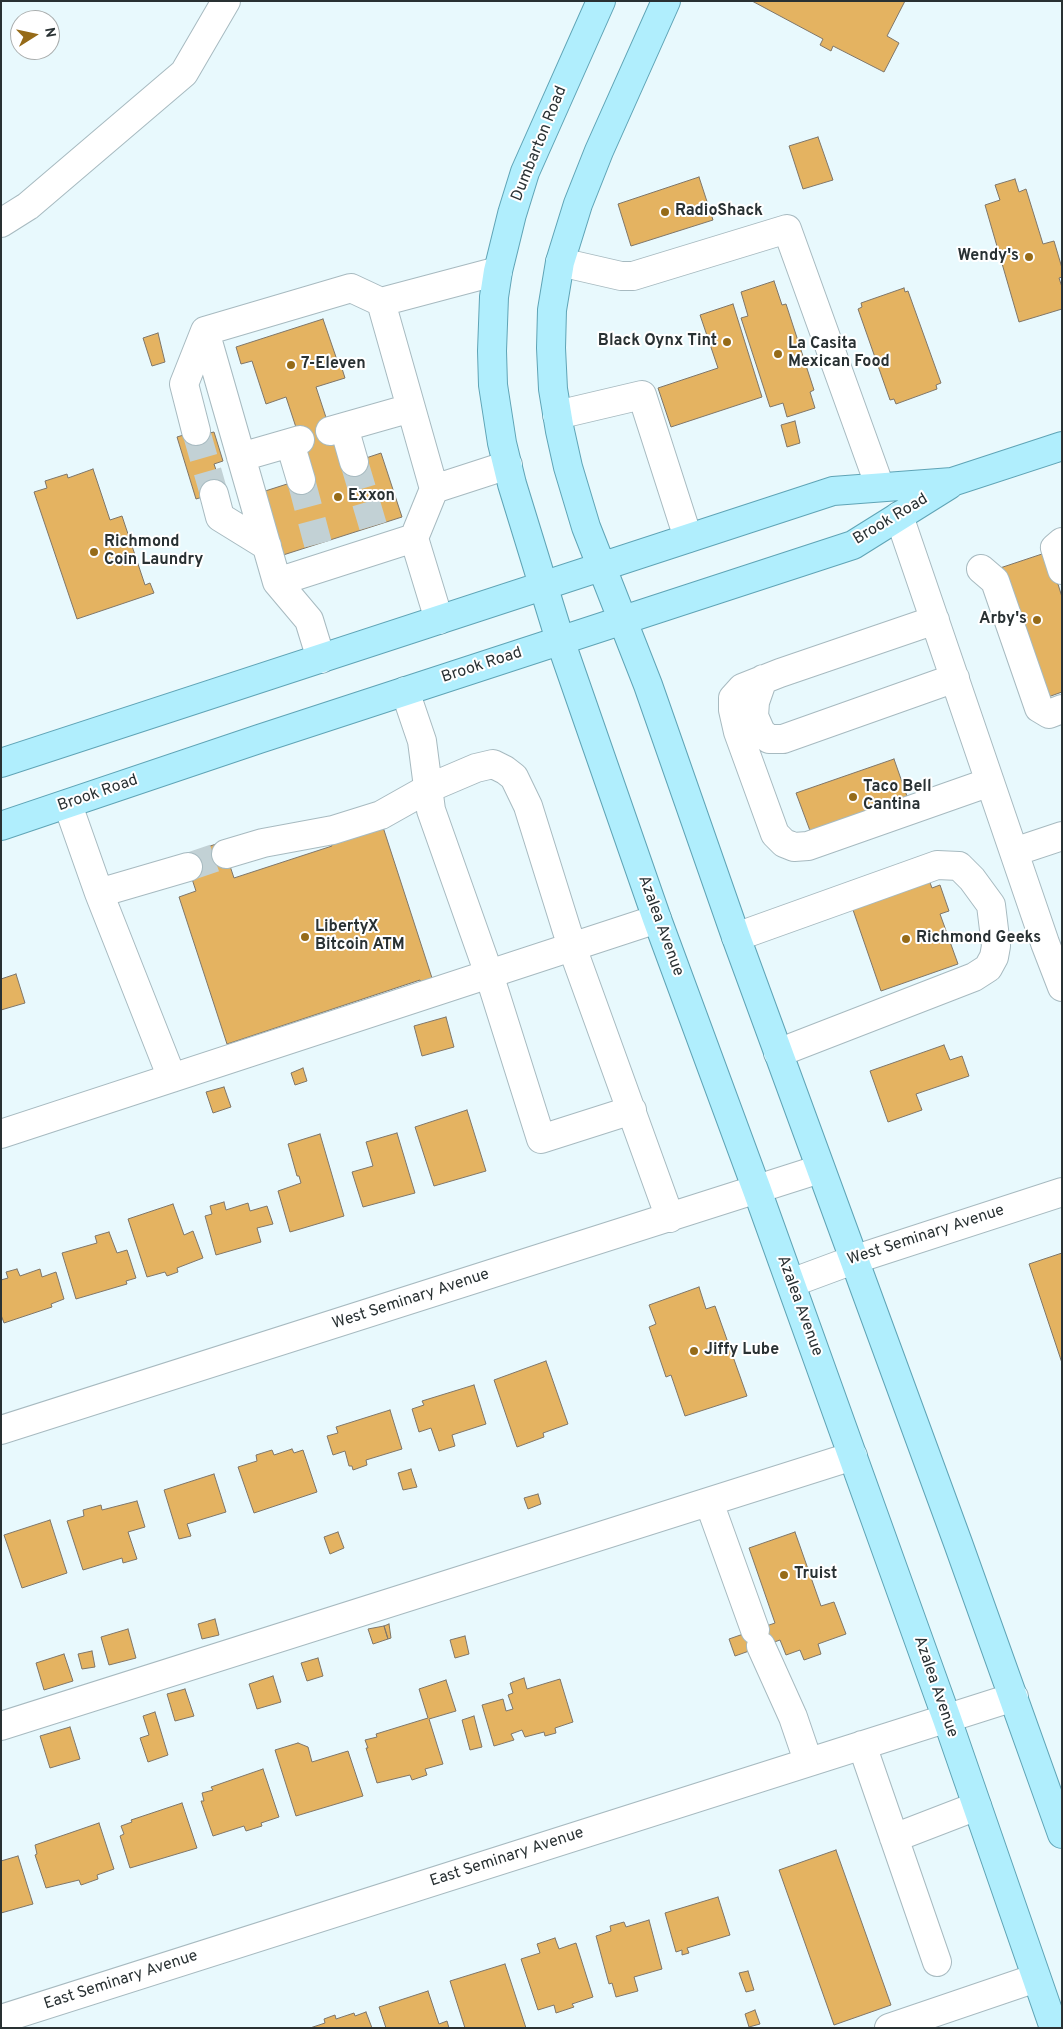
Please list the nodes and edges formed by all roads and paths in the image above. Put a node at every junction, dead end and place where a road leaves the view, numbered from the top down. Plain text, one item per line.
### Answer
1 (226, 1) edge
2 (601, 1) edge
3 (666, 1) edge
4 (1, 224) edge
5 (560, 262) junction
6 (498, 271) junction
7 (381, 302) junction
8 (205, 331) junction
9 (411, 408) junction
10 (557, 415) junction
11 (196, 431) tunnel mouth
12 (1062, 446) edge
13 (241, 457) junction
14 (354, 462) tunnel mouth
15 (508, 464) junction
16 (301, 480) tunnel mouth
17 (952, 482) junction
18 (880, 487) junction
19 (434, 489) junction
20 (214, 494) tunnel mouth
21 (899, 516) junction
22 (414, 538) junction
23 (688, 538) junction
24 (1062, 542) edge
25 (267, 546) junction
26 (602, 566) junction
27 (981, 569) dead end
28 (1062, 570) edge
29 (277, 582) junction
30 (542, 585) junction
31 (439, 620) junction
32 (622, 620) junction
33 (935, 620) junction
34 (560, 640) junction
35 (321, 659) junction
36 (955, 678) junction
37 (763, 679) junction
38 (406, 691) junction
39 (1062, 709) edge
40 (1, 763) edge
41 (990, 782) junction
42 (428, 788) junction
43 (68, 805) junction
44 (1, 826) edge
45 (1062, 836) edge
46 (1014, 852) junction
47 (226, 854) tunnel mouth
48 (188, 867) tunnel mouth
49 (1027, 889) junction
50 (99, 894) junction
51 (991, 905) junction
52 (657, 919) junction
53 (736, 937) junction
54 (1053, 940) edge
55 (572, 947) junction
56 (490, 974) junction
57 (1062, 987) edge
58 (778, 1053) junction
59 (172, 1078) junction
60 (632, 1110) junction
61 (1, 1134) edge
62 (820, 1169) junction
63 (757, 1190) junction
64 (1062, 1192) edge
65 (670, 1218) junction
66 (853, 1260) junction
67 (790, 1283) junction
68 (1, 1430) edge
69 (853, 1456) junction
70 (709, 1502) junction
71 (1014, 1697) junction
72 (947, 1719) junction
73 (1, 1726) edge
74 (862, 1745) junction
75 (808, 1761) junction
76 (976, 1806) junction
77 (1062, 1834) edge
78 (894, 1838) junction
79 (937, 1962) dead end
80 (1036, 1978) junction
81 (1, 2019) edge
82 (889, 2028) edge
83 (1054, 2028) edge

1 - 4 street
2 - 6 main road, Dumbarton Road
3 - 5 main road
5 - 10 main road
5 - 18 street
6 - 7 street
6 - 15 main road, Dumbarton Road
7 - 8 street
7 - 9 street
8 - 11 street
8 - 13 street
9 - 14 street
9 - 19 street
10 - 23 street
10 - 26 main road
12 - 17 main road, Brook Road
13 - 16 street
13 - 25 street
15 - 19 street
15 - 30 main road, Dumbarton Road
17 - 18 main road, Brook Road
17 - 21 main road, Brook Road
18 - 23 main road, Brook Road
19 - 22 street
20 - 25 street
21 - 32 main road, Brook Road
21 - 33 street
22 - 29 street
22 - 31 street
23 - 26 main road, Brook Road
24 - 28 street
25 - 29 street
26 - 30 main road, Brook Road
26 - 32 main road
27 - 39 street
29 - 35 street
30 - 31 main road, Brook Road
30 - 34 main road, Azalea Avenue
31 - 35 main road, Brook Road
32 - 34 main road, Brook Road
32 - 53 main road
33 - 36 street
33 - 37 street
34 - 38 main road, Brook Road
34 - 52 main road, Azalea Avenue
35 - 40 main road, Brook Road
36 - 37 street
36 - 41 street
37 - 41 street
38 - 42 street
38 - 43 main road, Brook Road
41 - 46 street
42 - 47 street
42 - 55 street
42 - 56 street
43 - 44 main road, Brook Road
43 - 50 street
45 - 46 street
46 - 49 street
48 - 50 street
49 - 51 street
49 - 54 street
50 - 59 street
51 - 53 street
51 - 58 street
52 - 55 street
52 - 63 main road, Azalea Avenue
53 - 58 main road
54 - 57 street
55 - 56 street
55 - 60 street
56 - 59 street
56 - 60 street
58 - 62 main road
59 - 61 street
60 - 65 street
62 - 63 street, West Seminary Avenue
62 - 66 main road
63 - 65 street, West Seminary Avenue
63 - 67 main road, Azalea Avenue
64 - 66 street, West Seminary Avenue
65 - 68 street, West Seminary Avenue
66 - 67 street, West Seminary Avenue
66 - 71 main road
67 - 69 main road, Azalea Avenue
69 - 70 street
69 - 72 main road, Azalea Avenue
70 - 73 street
70 - 75 street
71 - 72 street, East Seminary Avenue
71 - 77 main road
72 - 74 street, East Seminary Avenue
72 - 76 main road, Azalea Avenue
74 - 75 street, East Seminary Avenue
74 - 78 street
75 - 81 street, East Seminary Avenue
76 - 78 street
76 - 80 main road, Azalea Avenue
78 - 79 street
80 - 82 street
80 - 83 main road, Azalea Avenue

